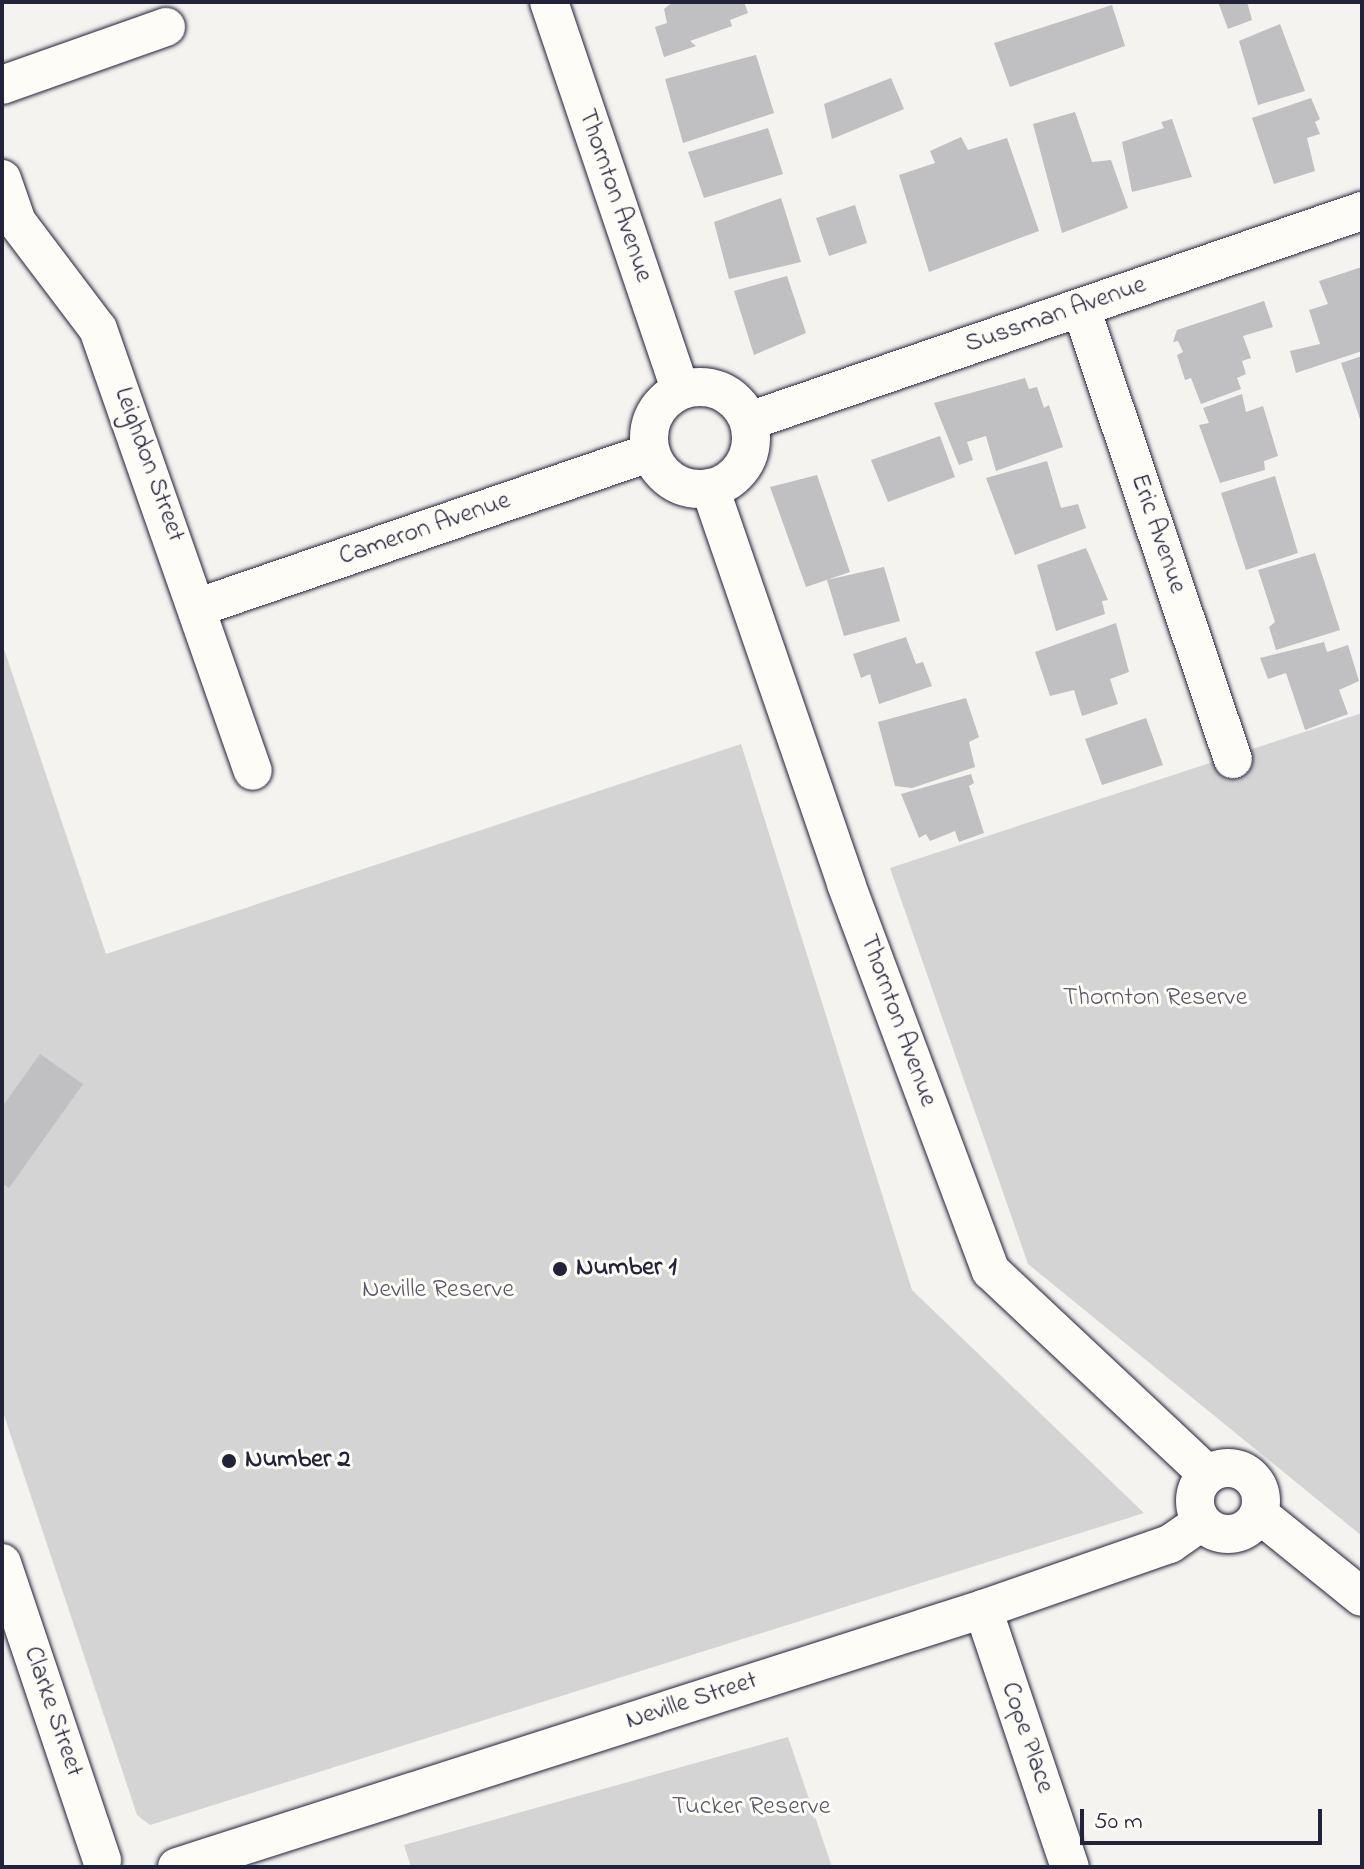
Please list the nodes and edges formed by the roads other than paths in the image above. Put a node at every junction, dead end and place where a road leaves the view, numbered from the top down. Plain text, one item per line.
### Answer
1 (549, 2) edge
2 (166, 27) dead end
3 (2, 85) edge
4 (2, 179) edge
5 (1362, 211) edge
6 (1081, 308) junction
7 (680, 390) junction
8 (749, 421) junction
9 (650, 453) junction
10 (710, 488) junction
11 (199, 607) junction
12 (1233, 759) dead end
13 (253, 771) dead end
14 (1207, 1474) junction
15 (1259, 1514) junction
16 (1201, 1522) junction
17 (2, 1563) edge
18 (1362, 1597) edge
19 (983, 1609) junction
20 (109, 1865) edge
21 (177, 1867) edge
22 (1070, 1867) edge

1 - 7 street, Thornton Avenue
2 - 3 street
4 - 11 street, Leighdon Street
5 - 6 street, Sussman Avenue
6 - 8 street, Sussman Avenue
6 - 12 street, Eric Avenue
7 - 8 street
7 - 9 street
8 - 10 street
9 - 10 street
9 - 11 street, Cameron Avenue
10 - 14 street, Thornton Avenue
11 - 13 street, Leighdon Street
14 - 15 street
14 - 16 street
15 - 16 street
15 - 18 street
16 - 19 street, Neville Street
17 - 20 street, Clarke Street
19 - 21 street, Neville Street
19 - 22 street, Cope Place

